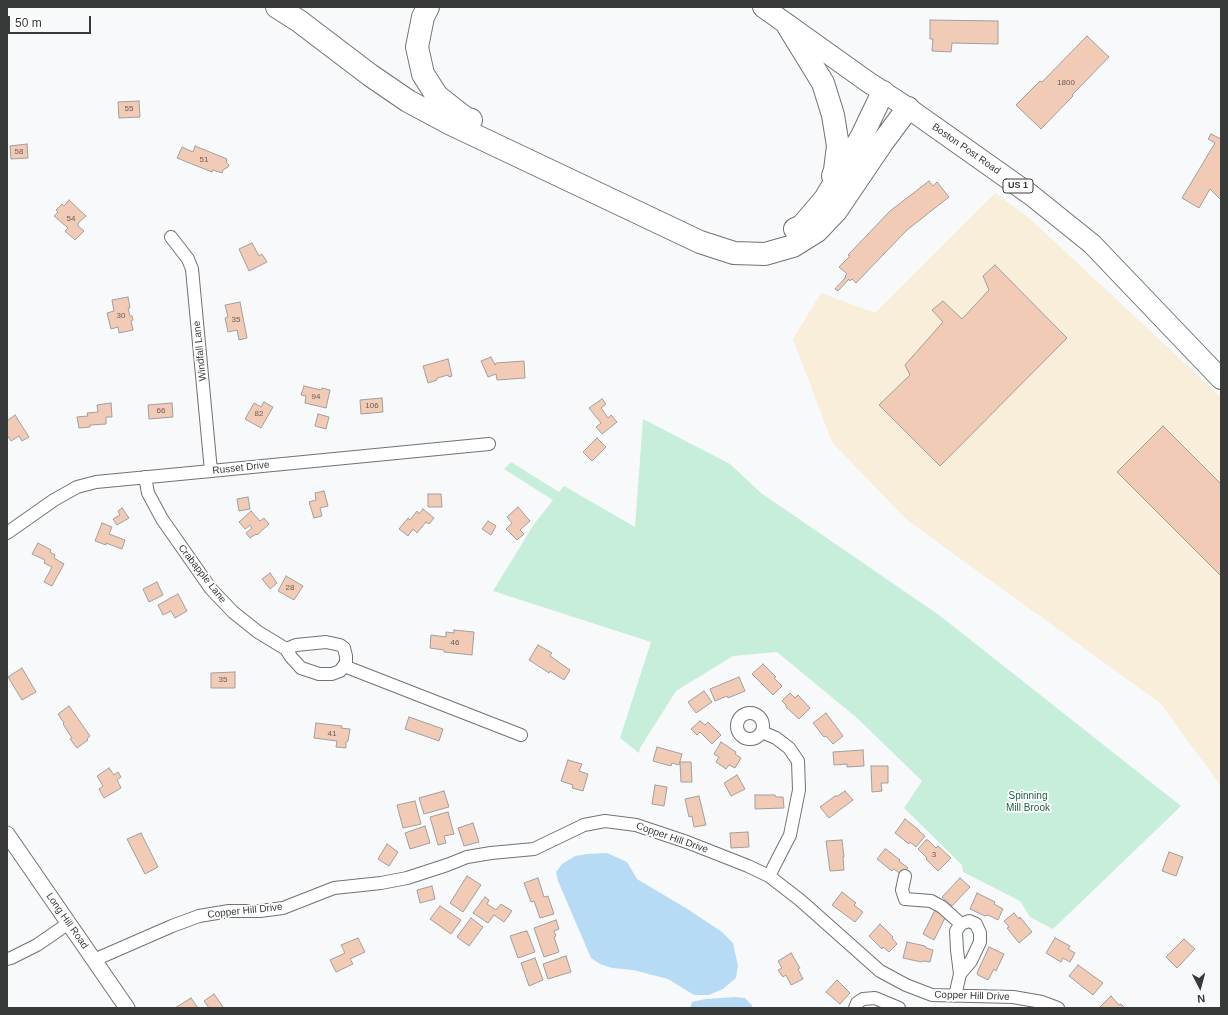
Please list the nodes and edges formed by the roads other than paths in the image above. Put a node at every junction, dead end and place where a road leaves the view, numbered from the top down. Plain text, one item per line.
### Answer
1 (276, 7) edge
2 (428, 7) edge
3 (763, 7) edge
4 (788, 26) junction
5 (883, 92) junction
6 (908, 108) junction
7 (825, 198) junction
8 (172, 237) dead end
9 (1221, 379) edge
10 (488, 444) dead end
11 (211, 471) junction
12 (145, 477) junction
13 (7, 533) edge
14 (286, 649) junction
15 (344, 666) junction
16 (762, 732) dead end
17 (521, 735) dead end
18 (7, 834) edge
19 (769, 876) junction
20 (905, 876) dead end
21 (69, 923) junction
22 (960, 924) junction
23 (7, 959) edge
24 (94, 960) junction
25 (960, 974) junction
26 (955, 996) junction
27 (978, 1003) edge
28 (127, 1008) edge
29 (855, 1008) edge
30 (899, 1008) edge
31 (1058, 1008) edge

1 - 6 highway
2 - 7 highway
3 - 4 main road, Boston Post Road / US 1
4 - 5 main road, Boston Post Road / US 1
4 - 7 highway
5 - 6 main road, Boston Post Road / US 1
5 - 7 highway
6 - 9 main road, Boston Post Road / US 1
8 - 11 street, Windfall Lane
10 - 11 street, Russet Drive
11 - 12 street, Russet Drive
12 - 13 street, Russet Drive
12 - 14 street, Crabapple Lane
14 - 15 street, Crabapple Lane
14 - 15 street
15 - 17 street
16 - 19 street
18 - 21 street, Long Hill Road
19 - 24 street, Copper Hill Drive
19 - 26 street, Copper Hill Drive
20 - 22 street
21 - 23 street
21 - 24 street, Long Hill Road
22 - 25 street
22 - 25 street
24 - 28 street, Long Hill Road
25 - 26 street
26 - 27 street, Copper Hill Drive
27 - 31 street, Copper Hill Drive
29 - 30 street

